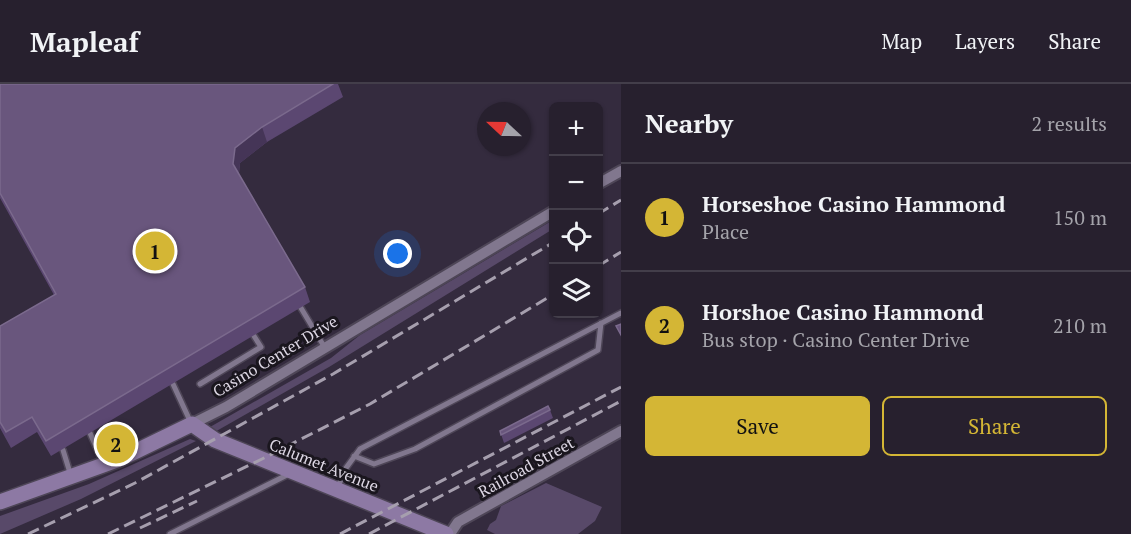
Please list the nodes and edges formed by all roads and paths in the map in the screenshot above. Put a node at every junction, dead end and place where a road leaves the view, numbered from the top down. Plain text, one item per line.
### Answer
1 (621, 171) edge
2 (603, 181) edge
3 (549, 214) edge
4 (300, 308) dead end
5 (621, 313) edge
6 (601, 323) junction
7 (254, 336) dead end
8 (326, 348) junction
9 (173, 384) dead end
10 (200, 384) dead end
11 (192, 424) junction
12 (621, 431) edge
13 (90, 433) dead end
14 (63, 450) dead end
15 (354, 456) junction
16 (104, 465) junction
17 (293, 471) junction
18 (71, 477) junction
19 (337, 490) junction
20 (0, 502) edge
21 (170, 534) edge
22 (448, 534) edge

1 - 2 street
3 - 8 street, Casino Center Drive
4 - 8 lane
5 - 6 lane
6 - 15 lane
6 - 15 lane
7 - 10 lane
8 - 11 street, Casino Center Drive
9 - 11 lane
11 - 16 street, Casino Center Drive
11 - 17 street, Calumet Avenue
12 - 22 street, Railroad Street
13 - 16 lane
14 - 18 lane
15 - 19 lane
16 - 18 street, Casino Center Drive
17 - 19 street, Calumet Avenue
17 - 21 lane
18 - 20 street, Casino Center Drive
19 - 22 street, Calumet Avenue

